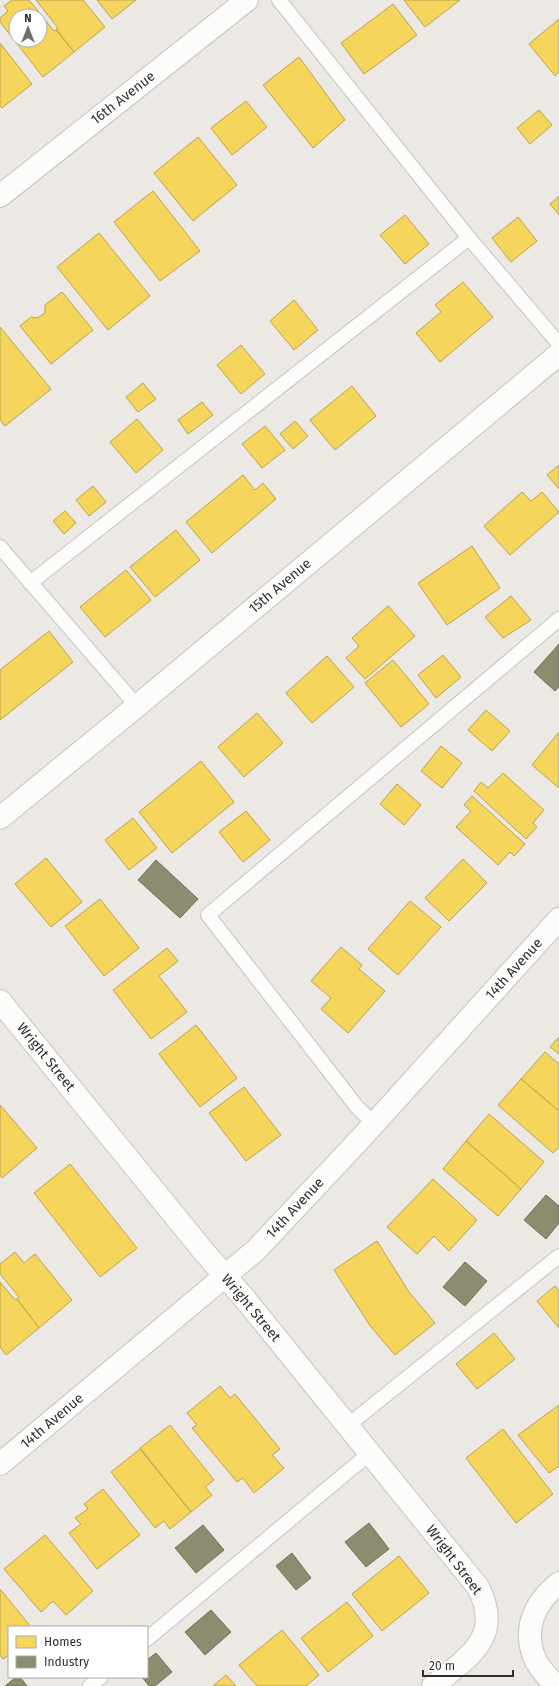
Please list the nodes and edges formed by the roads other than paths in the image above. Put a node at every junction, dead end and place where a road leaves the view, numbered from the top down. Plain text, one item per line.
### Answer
1 (247, 0) edge
2 (279, 0) edge
3 (0, 196) edge
4 (469, 238) junction
5 (559, 344) edge
6 (559, 354) edge
7 (0, 547) edge
8 (30, 583) junction
9 (559, 619) edge
10 (138, 706) junction
11 (0, 818) edge
12 (559, 919) edge
13 (0, 1001) edge
14 (374, 1124) junction
15 (559, 1256) edge
16 (225, 1276) junction
17 (347, 1426) junction
18 (370, 1453) junction
19 (0, 1464) edge
20 (559, 1583) edge
21 (148, 1638) edge
22 (100, 1678) edge
23 (90, 1686) edge
24 (432, 1686) edge
25 (556, 1686) edge

1 - 3 street, 16th Avenue
2 - 4 lane
4 - 5 lane
4 - 8 lane
6 - 10 street, 15th Avenue
7 - 8 lane
8 - 10 lane
9 - 14 lane
10 - 11 street, 15th Avenue
12 - 14 street, 14th Avenue
13 - 16 street, Wright Street
14 - 16 street, 14th Avenue
15 - 17 lane
16 - 17 street, Wright Street
16 - 19 street, 14th Avenue
17 - 18 street, Wright Street
18 - 21 lane
18 - 24 street, Wright Street
20 - 25 street
22 - 23 lane

